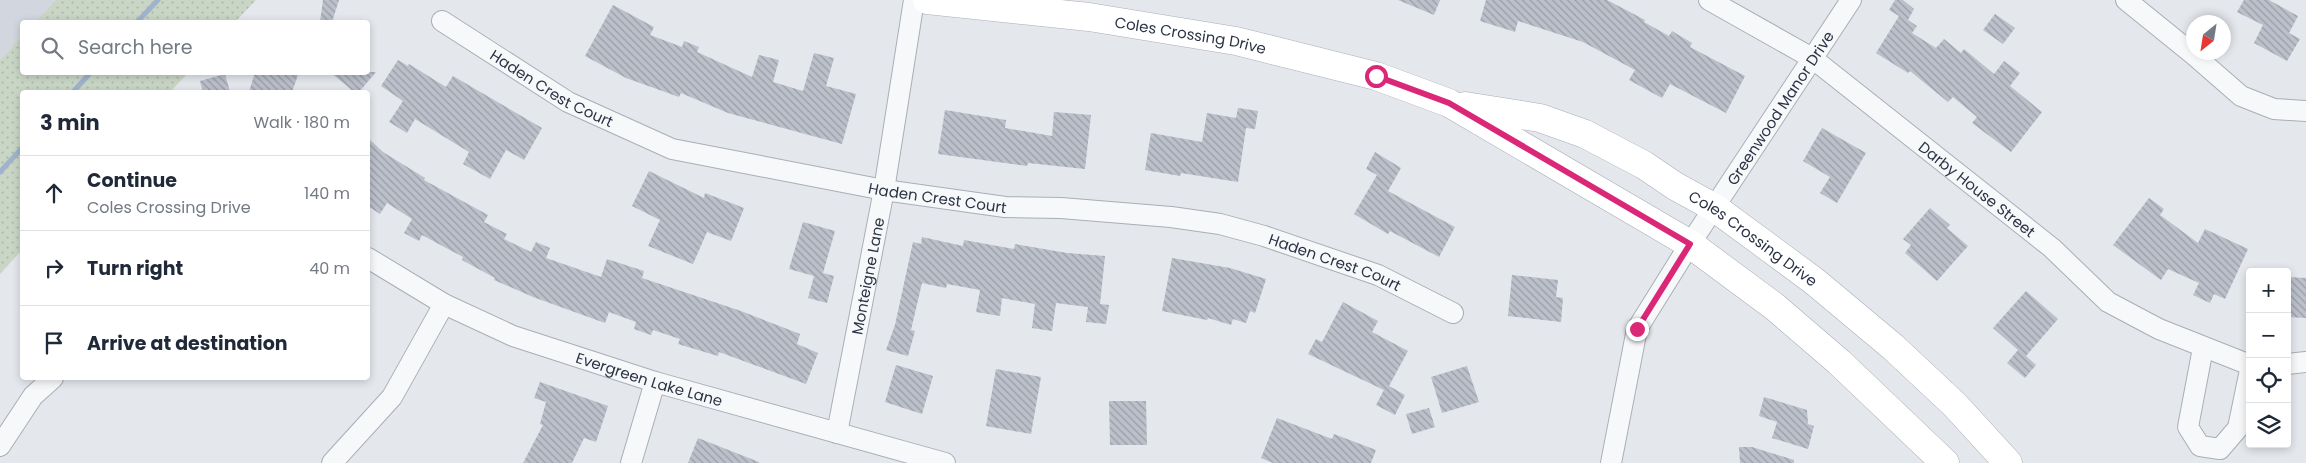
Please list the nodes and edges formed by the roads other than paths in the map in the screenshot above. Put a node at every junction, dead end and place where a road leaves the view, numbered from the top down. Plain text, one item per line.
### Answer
1 (914, 0) edge
2 (927, 0) edge
3 (1709, 0) edge
4 (1851, 0) edge
5 (2126, 0) edge
6 (442, 21) dead end
7 (1812, 58) junction
8 (1449, 103) junction
9 (2306, 111) edge
10 (884, 190) junction
11 (1716, 208) junction
12 (1690, 244) junction
13 (370, 259) edge
14 (444, 304) junction
15 (1452, 313) dead end
16 (2203, 348) junction
17 (2306, 362) edge
18 (2246, 364) edge
19 (2291, 364) edge
20 (51, 380) edge
21 (655, 382) junction
22 (2246, 389) edge
23 (837, 433) junction
24 (0, 446) edge
25 (332, 463) edge
26 (630, 463) edge
27 (945, 463) edge
28 (1611, 463) edge
29 (1945, 463) edge
30 (2008, 463) edge

1 - 10 street, Monteigne Lane
2 - 8 street, Coles Crossing Drive
3 - 7 street, Darby House Street
4 - 7 street, Greenwood Manor Drive
5 - 9 street
6 - 10 street, Haden Crest Court
7 - 11 street, Greenwood Manor Drive
7 - 16 street, Darby House Street
8 - 11 street, Coles Crossing Drive
8 - 12 street, Coles Crossing Drive
10 - 15 street, Haden Crest Court
10 - 23 street, Monteigne Lane
11 - 12 street, Greenwood Manor Drive
11 - 30 street, Coles Crossing Drive
12 - 28 street, Greenwood Manor Drive
12 - 29 street, Coles Crossing Drive
13 - 14 street, Evergreen Lake Lane
14 - 21 street, Evergreen Lake Lane
14 - 25 street
16 - 18 street, Darby House Street
16 - 22 street
17 - 19 street
20 - 24 street
21 - 23 street, Evergreen Lake Lane
21 - 26 street
23 - 27 street, Evergreen Lake Lane

